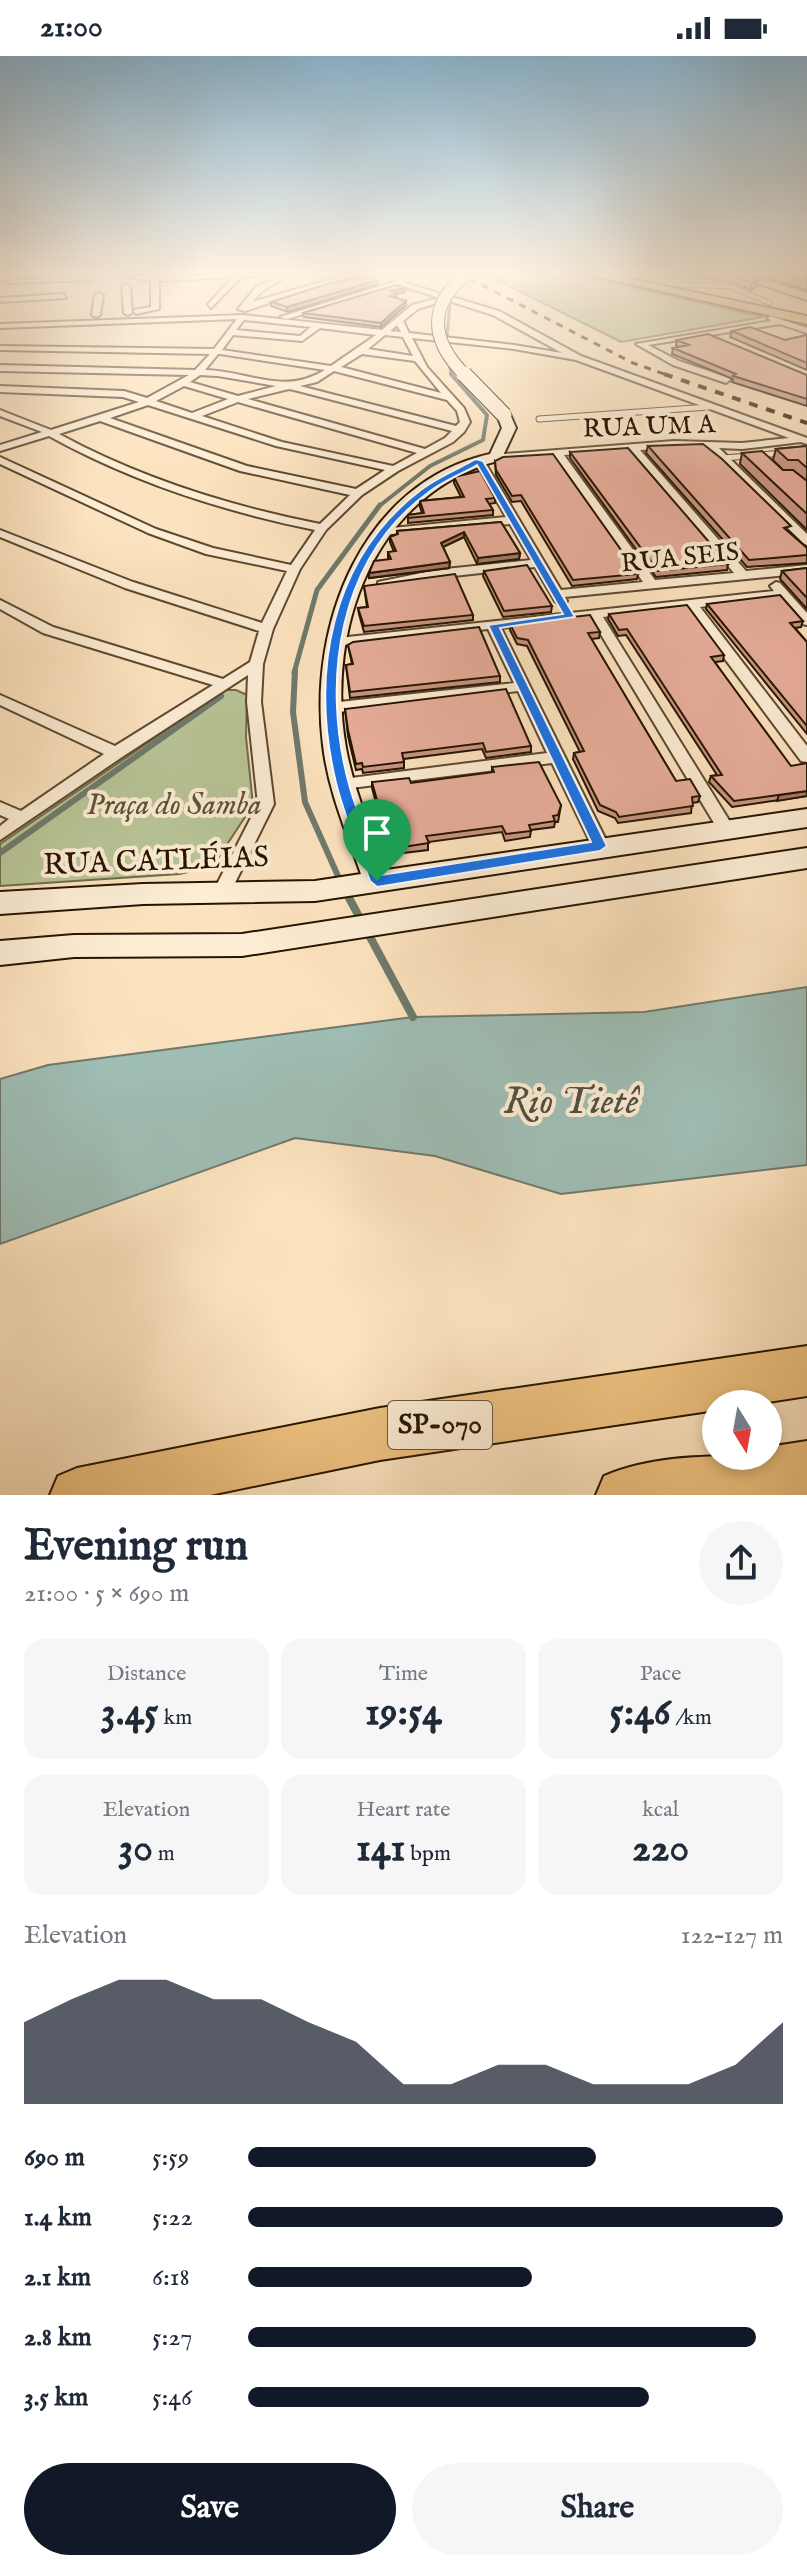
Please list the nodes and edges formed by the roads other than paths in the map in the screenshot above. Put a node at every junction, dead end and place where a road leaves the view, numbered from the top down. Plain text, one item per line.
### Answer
1 (42, 339) edge
2 (223, 339) edge
3 (375, 339) edge
4 (410, 339) edge
5 (438, 339) edge
6 (439, 339) edge
7 (494, 339) edge
8 (546, 339) edge
9 (667, 339) edge
10 (722, 339) edge
11 (726, 341) edge
12 (472, 345) junction
13 (0, 348) edge
14 (35, 348) junction
15 (79, 349) junction
16 (214, 351) junction
17 (361, 351) junction
18 (578, 358) junction
19 (418, 359) junction
20 (0, 368) edge
21 (337, 369) junction
22 (63, 370) junction
23 (199, 371) junction
24 (726, 380) edge
25 (183, 383) junction
26 (294, 387) junction
27 (0, 389) edge
28 (449, 398) junction
29 (236, 399) junction
30 (145, 401) junction
31 (709, 407) junction
32 (0, 413) edge
33 (97, 417) junction
34 (190, 417) junction
35 (539, 419) dead end
36 (461, 430) junction
37 (47, 432) junction
38 (805, 441) edge
39 (710, 445) junction
40 (632, 447) junction
41 (0, 448) edge
42 (425, 452) junction
43 (557, 453) junction
44 (790, 453) edge
45 (491, 455) junction
46 (759, 455) junction
47 (723, 458) junction
48 (0, 460) edge
49 (767, 462) edge
50 (394, 469) junction
51 (358, 493) junction
52 (514, 520) junction
53 (322, 528) junction
54 (381, 532) junction
55 (0, 533) edge
56 (807, 541) edge
57 (539, 563) junction
58 (294, 569) junction
59 (807, 569) edge
60 (765, 573) junction
61 (743, 575) junction
62 (652, 585) junction
63 (348, 588) junction
64 (557, 594) junction
65 (783, 594) junction
66 (0, 604) edge
67 (691, 604) junction
68 (595, 614) junction
69 (570, 617) junction
70 (807, 621) edge
71 (493, 625) junction
72 (266, 629) junction
73 (334, 642) junction
74 (256, 664) junction
75 (224, 684) junction
76 (523, 686) junction
77 (0, 699) edge
78 (330, 708) junction
79 (116, 753) junction
80 (558, 757) junction
81 (807, 757) edge
82 (343, 784) junction
83 (0, 808) edge
84 (22, 818) junction
85 (807, 818) edge
86 (726, 829) junction
87 (0, 834) edge
88 (600, 846) junction
89 (807, 858) edge
90 (370, 882) junction
91 (222, 892) junction
92 (0, 903) edge
93 (0, 953) edge
94 (807, 1371) edge
95 (807, 1468) edge
96 (77, 1495) edge
97 (623, 1495) edge

1 - 14 street
2 - 16 street
3 - 17 street
4 - 19 street
5 - 12 street
6 - 45 street, bridge
7 - 12 street
8 - 18 street
9 - 24 street
10 - 11 street
12 - 18 street
13 - 14 street
14 - 15 street
15 - 16 street
15 - 22 street
16 - 21 street
16 - 23 street
17 - 19 street
17 - 21 street
18 - 31 street
19 - 28 street
20 - 22 street
21 - 26 street
21 - 28 street
22 - 23 street
23 - 25 street
23 - 26 street
25 - 29 street
25 - 30 street
26 - 29 street
26 - 36 street
27 - 30 street
28 - 36 street
29 - 34 street
29 - 42 street
30 - 33 street
30 - 34 street
31 - 35 lane
31 - 38 street
32 - 37 street
33 - 37 street
33 - 51 street
34 - 50 street
36 - 42 street
37 - 41 street
37 - 53 street
38 - 39 street, RUA UM A
39 - 40 street, RUA UM A
39 - 47 street
40 - 43 street, RUA UM A
40 - 61 street
42 - 50 street
43 - 45 street, RUA UM A
43 - 62 street
44 - 46 lane
45 - 52 street
45 - 54 street
46 - 47 lane
46 - 49 lane
47 - 56 street
48 - 58 street
50 - 51 street
51 - 53 street
52 - 54 street
52 - 57 street
53 - 58 street
54 - 63 street
55 - 72 street
57 - 63 street
57 - 64 street
58 - 72 street
59 - 60 street, RUA SEIS
60 - 61 street, RUA SEIS
60 - 65 street
61 - 62 street, RUA SEIS
62 - 64 street, RUA SEIS
63 - 73 street
64 - 69 street
65 - 67 street
65 - 70 street
66 - 75 street
67 - 68 street
67 - 81 street
68 - 69 street
68 - 86 street
69 - 71 street
71 - 73 street
71 - 76 street
72 - 74 street
73 - 78 street
74 - 75 street
74 - 91 street
75 - 79 street
76 - 78 street
76 - 80 street
77 - 79 street
78 - 82 street
79 - 84 street
80 - 82 street
80 - 88 street
82 - 90 street
83 - 84 street
84 - 87 street
85 - 86 street, RUA CATLÉIAS
86 - 88 street, RUA CATLÉIAS
88 - 90 street, RUA CATLÉIAS
89 - 93 street
90 - 91 street, RUA CATLÉIAS
91 - 92 street, RUA CATLÉIAS
94 - 96 highway, SP-070
95 - 97 highway

